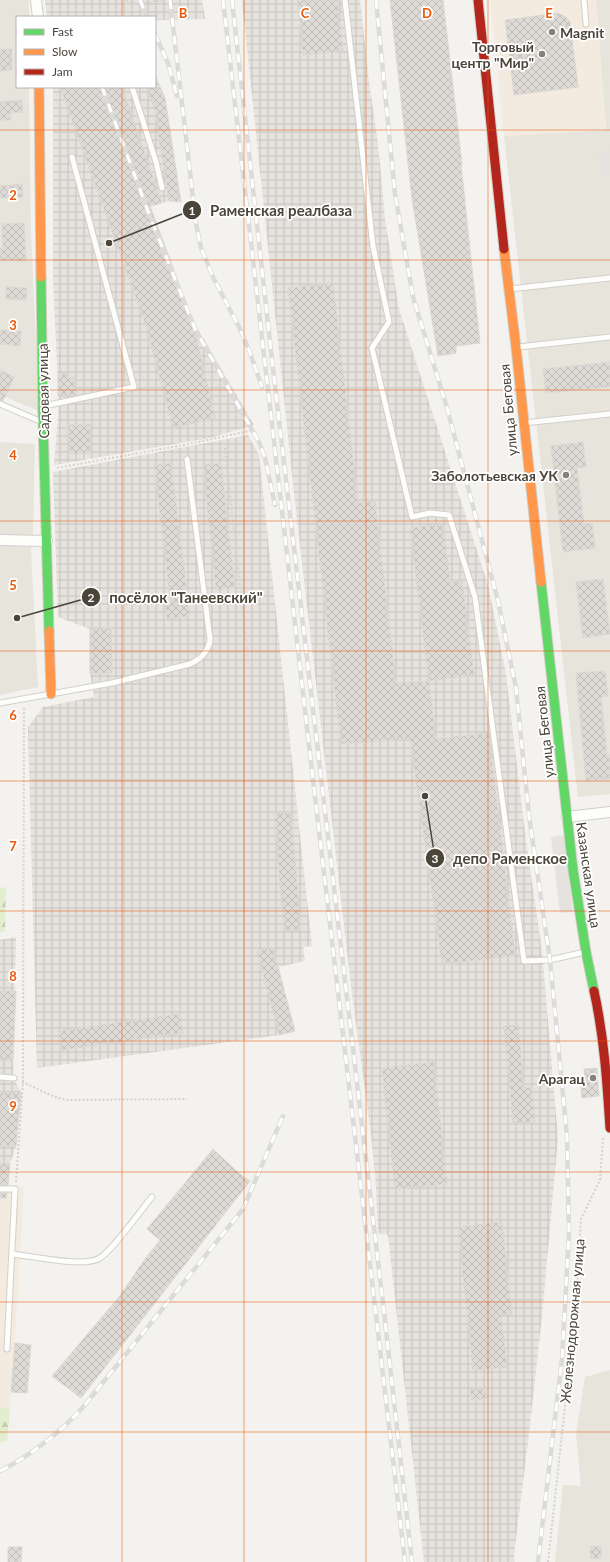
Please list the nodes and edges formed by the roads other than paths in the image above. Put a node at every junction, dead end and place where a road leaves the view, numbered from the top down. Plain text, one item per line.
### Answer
1 (36, 0) edge
2 (346, 0) edge
3 (478, 0) edge
4 (584, 0) edge
5 (38, 16) edge
6 (586, 24) dead end
7 (39, 88) edge
8 (132, 88) edge
9 (72, 157) dead end
10 (162, 188) dead end
11 (610, 278) edge
12 (508, 289) junction
13 (610, 337) edge
14 (516, 347) junction
15 (0, 404) edge
16 (43, 406) junction
17 (610, 416) edge
18 (43, 422) junction
19 (523, 423) junction
20 (187, 459) dead end
21 (0, 540) edge
22 (46, 541) junction
23 (51, 694) junction
24 (0, 703) edge
25 (610, 812) edge
26 (567, 817) junction
27 (586, 952) junction
28 (0, 1077) edge
29 (14, 1078) road end
30 (607, 1130) edge
31 (0, 1189) edge
32 (152, 1197) dead end
33 (12, 1254) junction
34 (7, 1349) dead end

1 - 5 street
2 - 27 lane
3 - 12 street, улица Беговая
4 - 6 lane
7 - 16 street, Садовая улица
8 - 10 lane
9 - 16 lane
11 - 12 lane
12 - 14 street, улица Беговая
13 - 14 lane
14 - 19 street, улица Беговая
15 - 18 lane
16 - 18 street, Садовая улица
17 - 19 lane
18 - 22 street, Садовая улица
19 - 26 street, улица Беговая
20 - 23 lane
21 - 22 street
22 - 23 street, Садовая улица
23 - 24 lane
25 - 26 street
26 - 27 street, Казанская улица
27 - 30 street, Казанская улица
28 - 29 lane
31 - 33 lane
32 - 33 lane
33 - 34 lane

